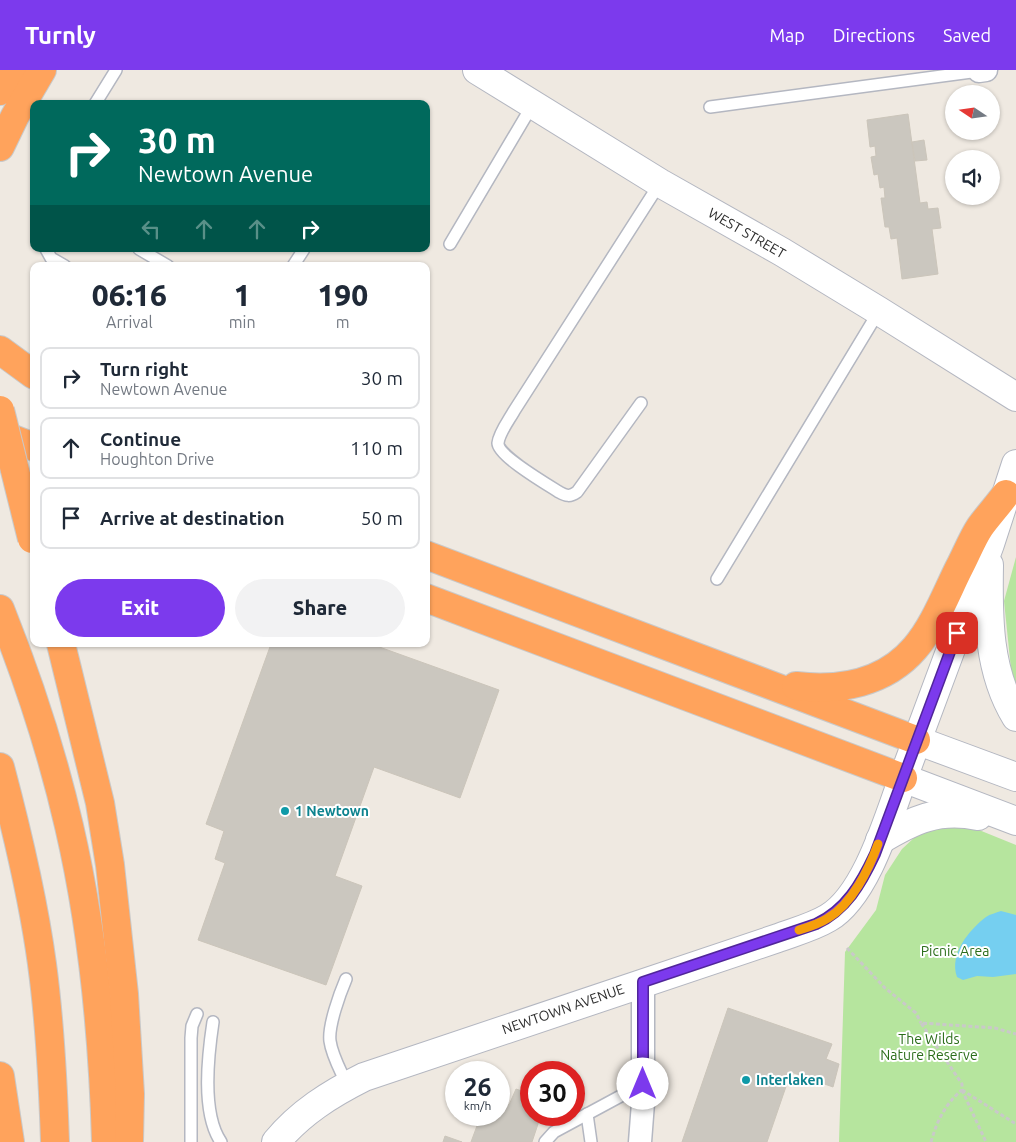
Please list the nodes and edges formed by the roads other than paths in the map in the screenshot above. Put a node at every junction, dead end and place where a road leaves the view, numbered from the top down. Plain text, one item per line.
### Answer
1 (13, 70) edge
2 (42, 70) edge
3 (116, 70) edge
4 (476, 70) edge
5 (983, 70) edge
6 (0, 91) edge
7 (97, 100) edge
8 (533, 104) junction
9 (710, 107) dead end
10 (0, 146) edge
11 (660, 183) junction
12 (450, 244) dead end
13 (48, 252) edge
14 (144, 252) edge
15 (58, 262) edge
16 (161, 262) edge
17 (879, 311) junction
18 (0, 350) edge
19 (30, 372) edge
20 (1016, 397) edge
21 (641, 403) dead end
22 (0, 410) edge
23 (0, 434) edge
24 (30, 445) edge
25 (1016, 464) edge
26 (1006, 494) junction
27 (30, 529) edge
28 (990, 544) junction
29 (430, 556) edge
30 (717, 579) dead end
31 (430, 600) edge
32 (0, 609) edge
33 (62, 647) edge
34 (763, 681) junction
35 (1016, 717) edge
36 (916, 740) junction
37 (0, 767) edge
38 (1016, 777) edge
39 (903, 778) junction
40 (1016, 822) edge
41 (880, 840) junction
42 (346, 980) dead end
43 (643, 982) junction
44 (197, 1014) dead end
45 (213, 1022) dead end
46 (0, 1076) edge
47 (643, 1084) junction
48 (348, 1085) junction
49 (587, 1114) junction
50 (10, 1142) edge
51 (54, 1142) edge
52 (106, 1142) edge
53 (129, 1142) edge
54 (191, 1142) edge
55 (221, 1142) edge
56 (276, 1142) edge
57 (545, 1142) edge
58 (591, 1142) edge
59 (640, 1142) edge

1 - 6 highway
2 - 10 highway
3 - 7 lane
4 - 8 main road, WEST STREET
5 - 9 lane
8 - 11 main road, WEST STREET
8 - 12 lane
11 - 17 main road, WEST STREET
11 - 21 lane
13 - 15 lane
14 - 16 lane
17 - 20 main road, WEST STREET
17 - 30 lane
18 - 19 highway
22 - 27 highway, bridge
23 - 24 highway
25 - 26 main road
26 - 28 main road
26 - 34 highway
28 - 35 main road
28 - 36 main road, NEWTOWN AVENUE
29 - 34 highway
31 - 39 highway
32 - 52 highway
33 - 53 highway
34 - 36 highway
36 - 38 main road
36 - 39 main road, NEWTOWN AVENUE
37 - 51 highway
39 - 40 main road
39 - 41 main road, NEWTOWN AVENUE
40 - 41 main road
41 - 43 main road, NEWTOWN AVENUE
42 - 48 lane
43 - 47 street
43 - 48 main road, NEWTOWN AVENUE
44 - 54 lane
45 - 55 lane
46 - 50 highway
47 - 49 lane
47 - 59 street
48 - 56 main road, NEWTOWN AVENUE
49 - 57 lane
49 - 58 lane

